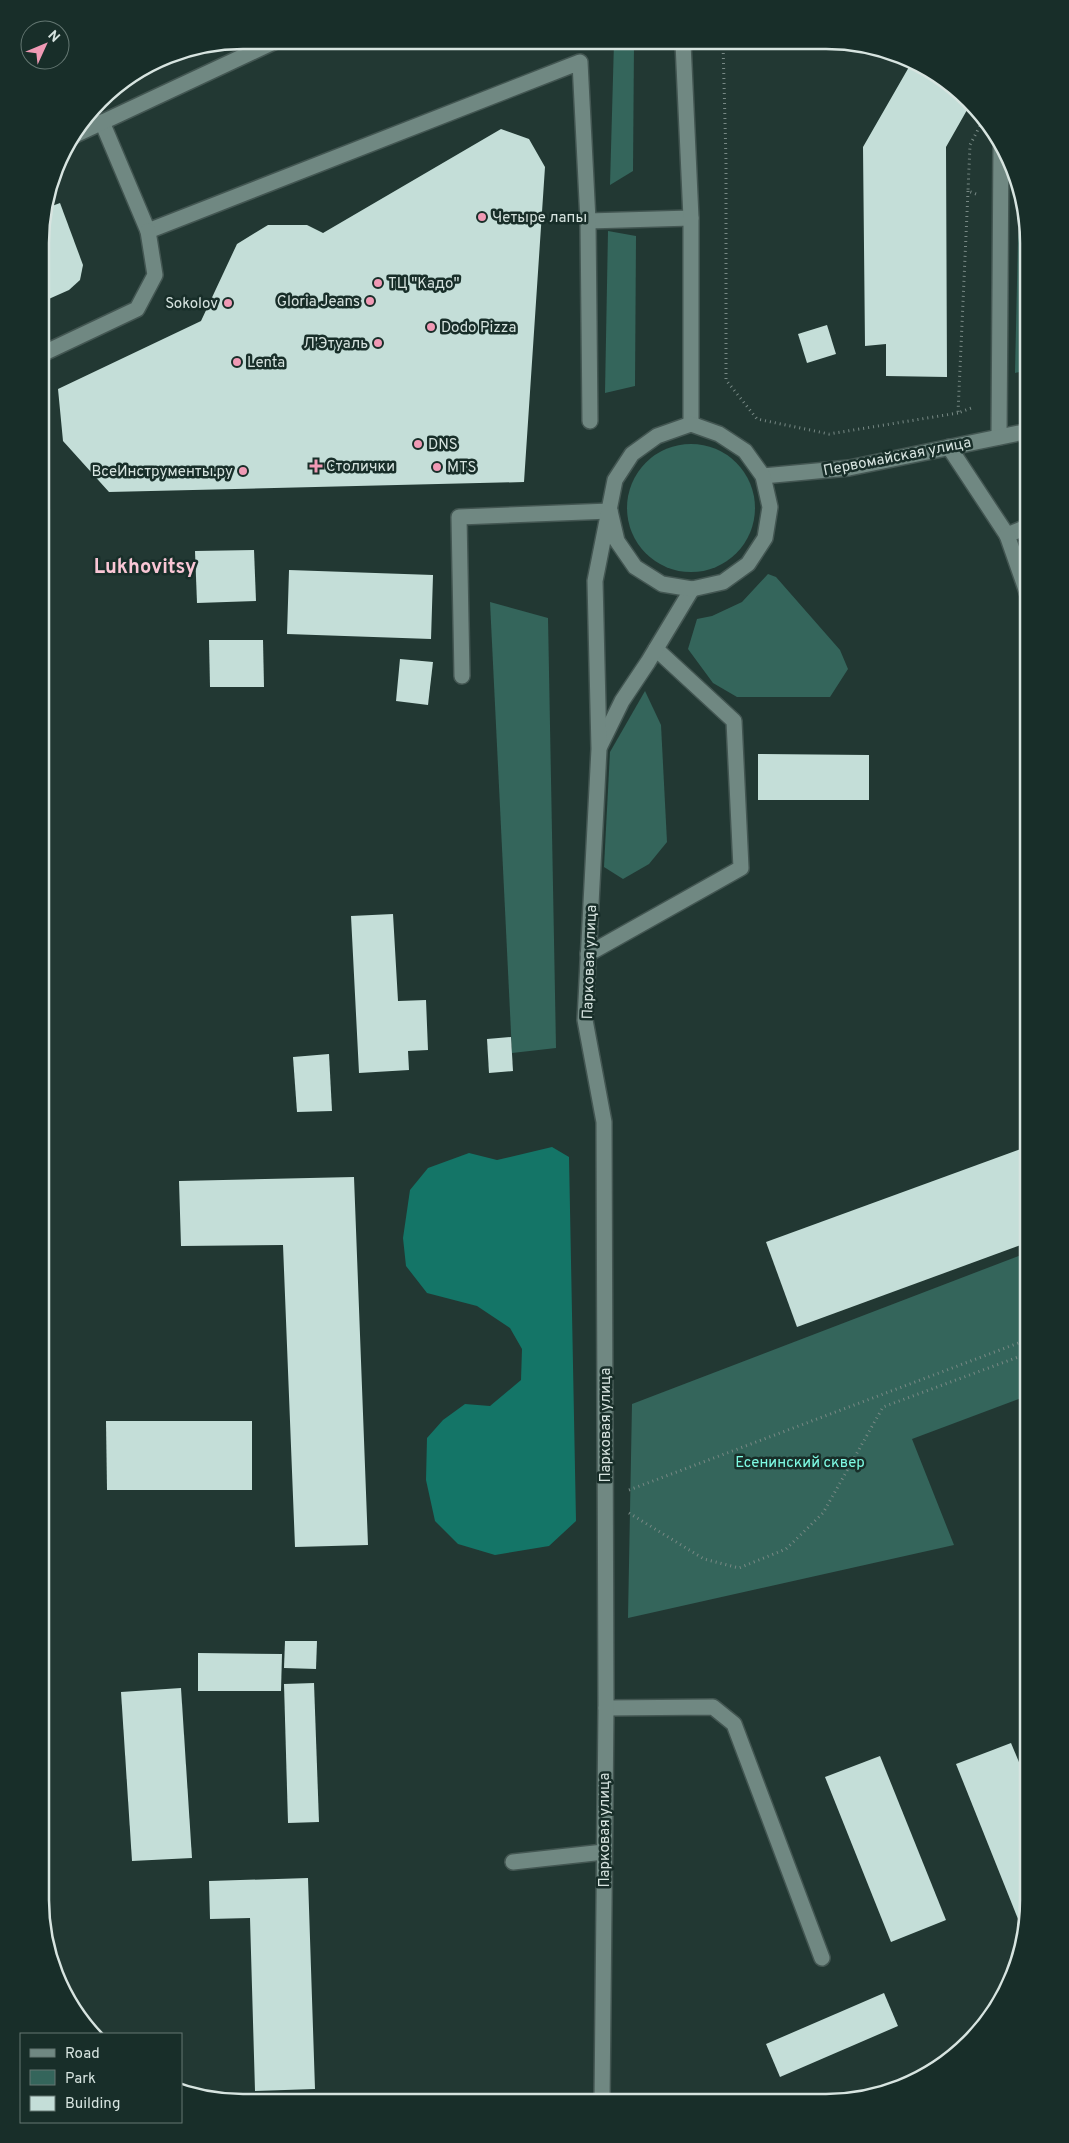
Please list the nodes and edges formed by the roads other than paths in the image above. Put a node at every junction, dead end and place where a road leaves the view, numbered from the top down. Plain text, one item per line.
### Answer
1 (259, 49) edge
2 (683, 49) edge
3 (102, 122) junction
4 (85, 130) edge
5 (1001, 159) edge
6 (690, 218) junction
7 (588, 221) junction
8 (148, 231) junction
9 (49, 351) edge
10 (590, 421) dead end
11 (691, 424) junction
12 (1020, 433) edge
13 (999, 437) junction
14 (949, 447) junction
15 (764, 476) junction
16 (610, 511) junction
17 (1020, 530) edge
18 (1007, 535) junction
19 (1020, 572) edge
20 (692, 589) junction
21 (656, 649) junction
22 (462, 676) dead end
23 (599, 749) junction
24 (588, 954) junction
25 (606, 1708) junction
26 (604, 1852) junction
27 (513, 1862) dead end
28 (822, 1958) dead end
29 (602, 2094) edge

1 - 3 street
2 - 6 street
3 - 4 street
3 - 8 street
5 - 13 street
6 - 7 street
6 - 11 street
7 - 8 street
7 - 10 street
8 - 9 street
11 - 15 street
11 - 16 street
12 - 13 street, Первомайская улица
13 - 14 street, Первомайская улица
14 - 15 street, Первомайская улица
14 - 18 street
15 - 20 street
16 - 20 street
16 - 22 street
16 - 23 street, Парковая улица
17 - 18 street
18 - 19 street
20 - 21 street, Парковая улица
21 - 23 street, Парковая улица
21 - 24 street
23 - 24 street, Парковая улица
24 - 25 street, Парковая улица
25 - 26 street, Парковая улица
25 - 28 street
26 - 27 street
26 - 29 street, Парковая улица

